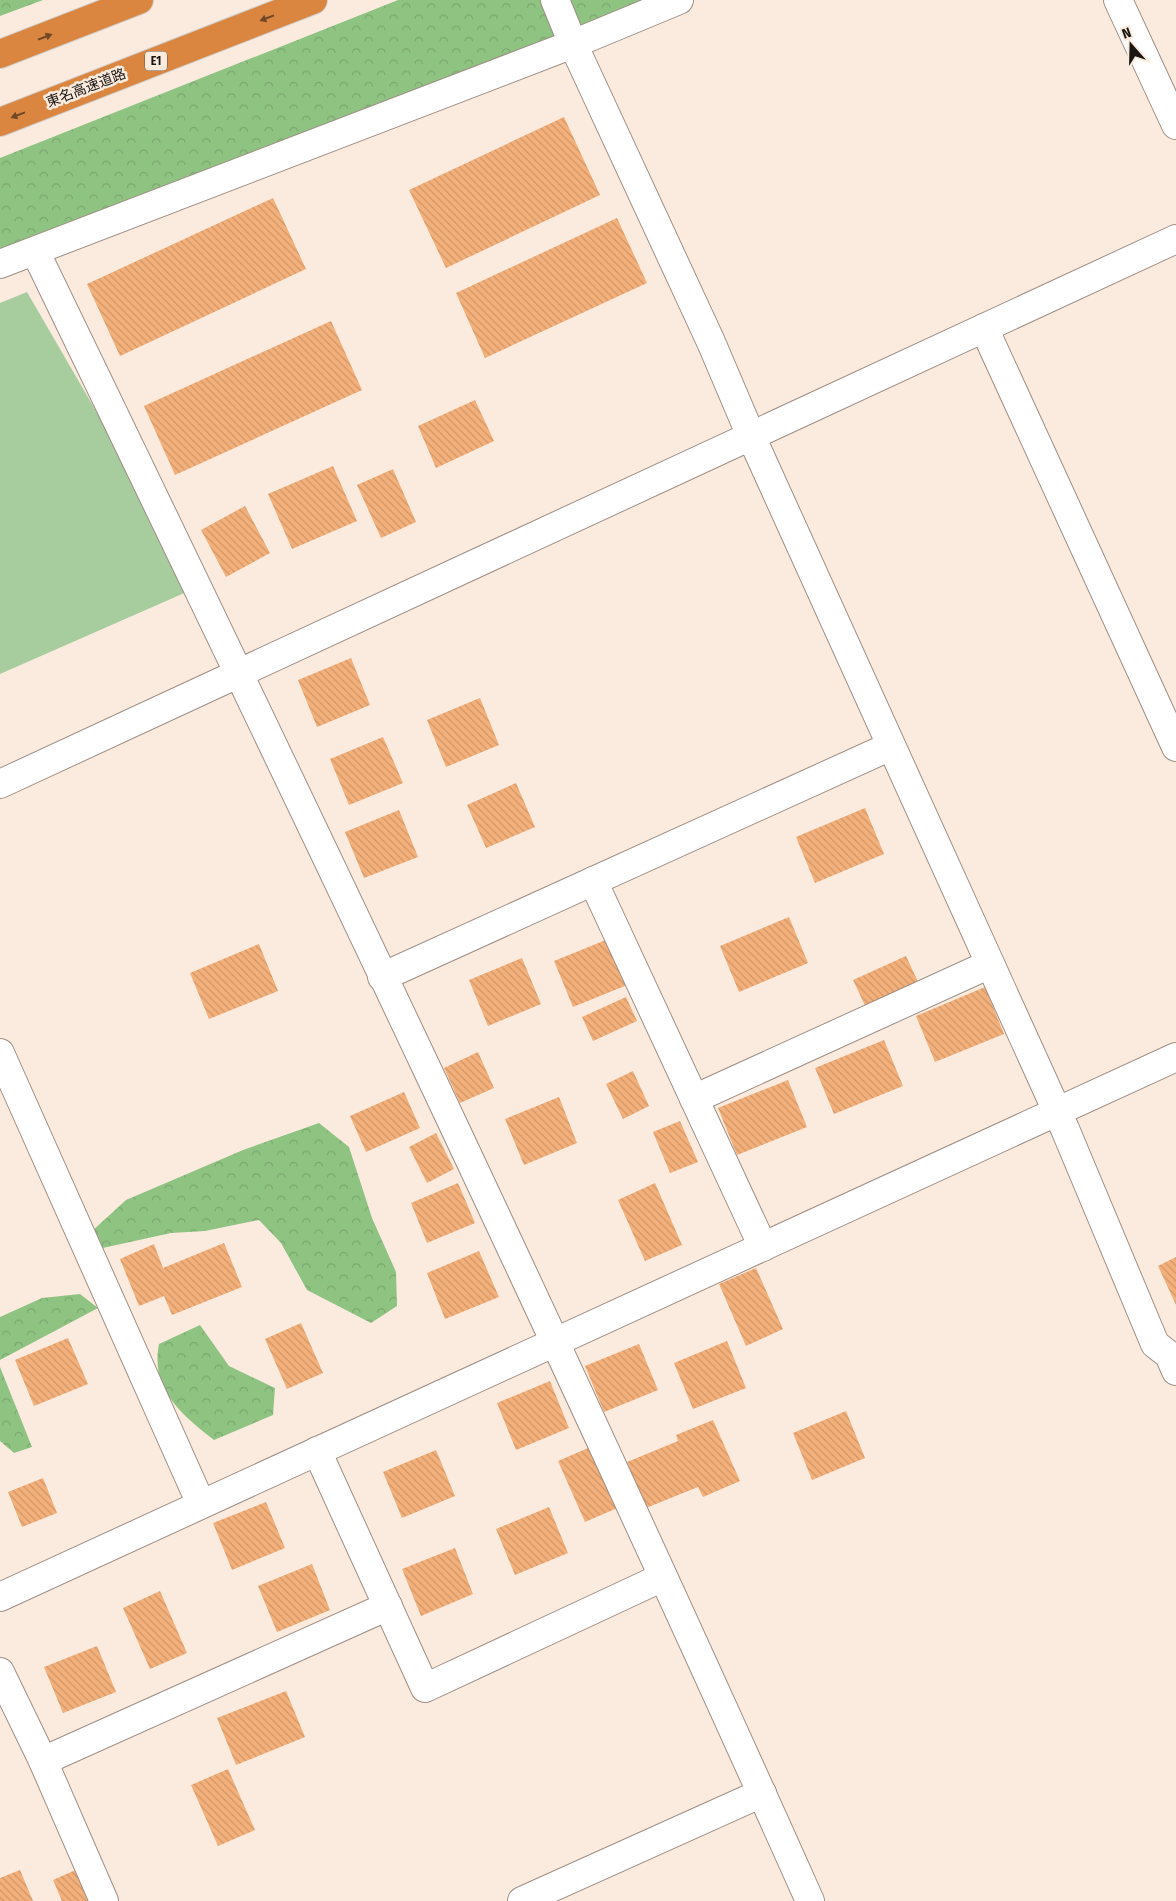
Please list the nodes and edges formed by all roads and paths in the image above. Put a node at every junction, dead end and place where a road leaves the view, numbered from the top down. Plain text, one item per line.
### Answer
1 (139, 0) edge
2 (313, 0) edge
3 (555, 0) edge
4 (679, 0) edge
5 (1118, 0) edge
6 (573, 44) junction
7 (0, 54) edge
8 (0, 122) edge
9 (1176, 125) edge
10 (1176, 239) edge
11 (35, 251) junction
12 (0, 264) edge
13 (984, 328) junction
14 (751, 436) junction
15 (240, 674) junction
16 (892, 746) junction
17 (1176, 747) edge
18 (0, 784) edge
19 (593, 881) junction
20 (990, 964) junction
21 (382, 977) junction
22 (0, 1053) edge
23 (1176, 1057) edge
24 (694, 1099) junction
25 (1058, 1113) junction
26 (763, 1247) junction
27 (554, 1341) junction
28 (1176, 1371) edge
29 (317, 1451) junction
30 (201, 1504) junction
31 (663, 1577) junction
32 (0, 1597) edge
33 (388, 1606) junction
34 (0, 1672) edge
35 (43, 1761) junction
36 (762, 1793) junction
37 (104, 1901) edge
38 (522, 1901) edge
39 (810, 1901) edge

7 -> 1 highway
2 -> 8 highway, 東名高速道路 / E1
3 - 6 street
4 - 6 street
5 - 9 street
6 - 11 street
6 - 14 street
10 - 13 street
11 - 12 street
11 - 15 street
13 - 14 street
13 - 17 street
14 - 15 street
14 - 16 street
15 - 18 street
15 - 21 street
16 - 19 street
16 - 20 street
19 - 21 street
19 - 24 street
20 - 24 street
20 - 25 street
21 - 27 street
22 - 30 street
23 - 25 street
24 - 26 street
25 - 26 street
25 - 28 street
26 - 27 street
27 - 29 street
27 - 31 street
29 - 30 street
29 - 33 street
30 - 32 street
31 - 33 street
31 - 36 street
33 - 35 street
34 - 35 street
35 - 37 street
36 - 38 street
36 - 39 street

